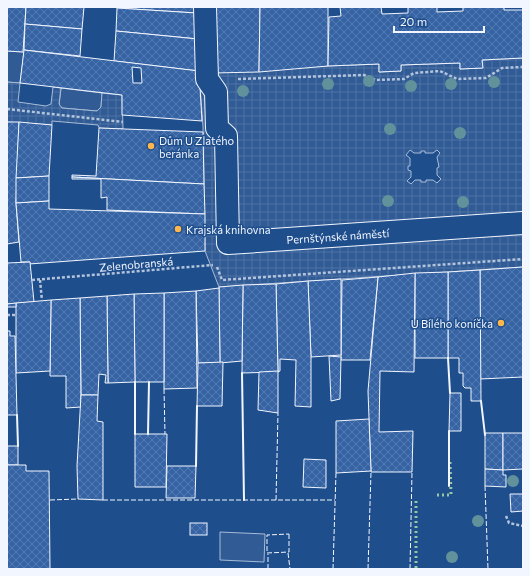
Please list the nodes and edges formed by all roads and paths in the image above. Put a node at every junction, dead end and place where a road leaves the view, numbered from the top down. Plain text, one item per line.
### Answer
1 (205, 7) edge
2 (523, 67) edge
3 (207, 79) junction
4 (7, 109) edge
5 (123, 122) dead end
6 (523, 223) edge
7 (523, 259) edge
8 (32, 280) dead end
9 (40, 280) junction
10 (42, 301) dead end
11 (7, 315) edge
12 (16, 315) dead end
13 (506, 516) dead end
14 (523, 526) edge

1 - 3 street
2 - 3 path
3 - 6 street, Pernštýnské náměstí
4 - 5 path
7 - 9 path, Zelenobranská
8 - 9 path, Zelenobranská
9 - 10 path
11 - 12 path
13 - 14 path

